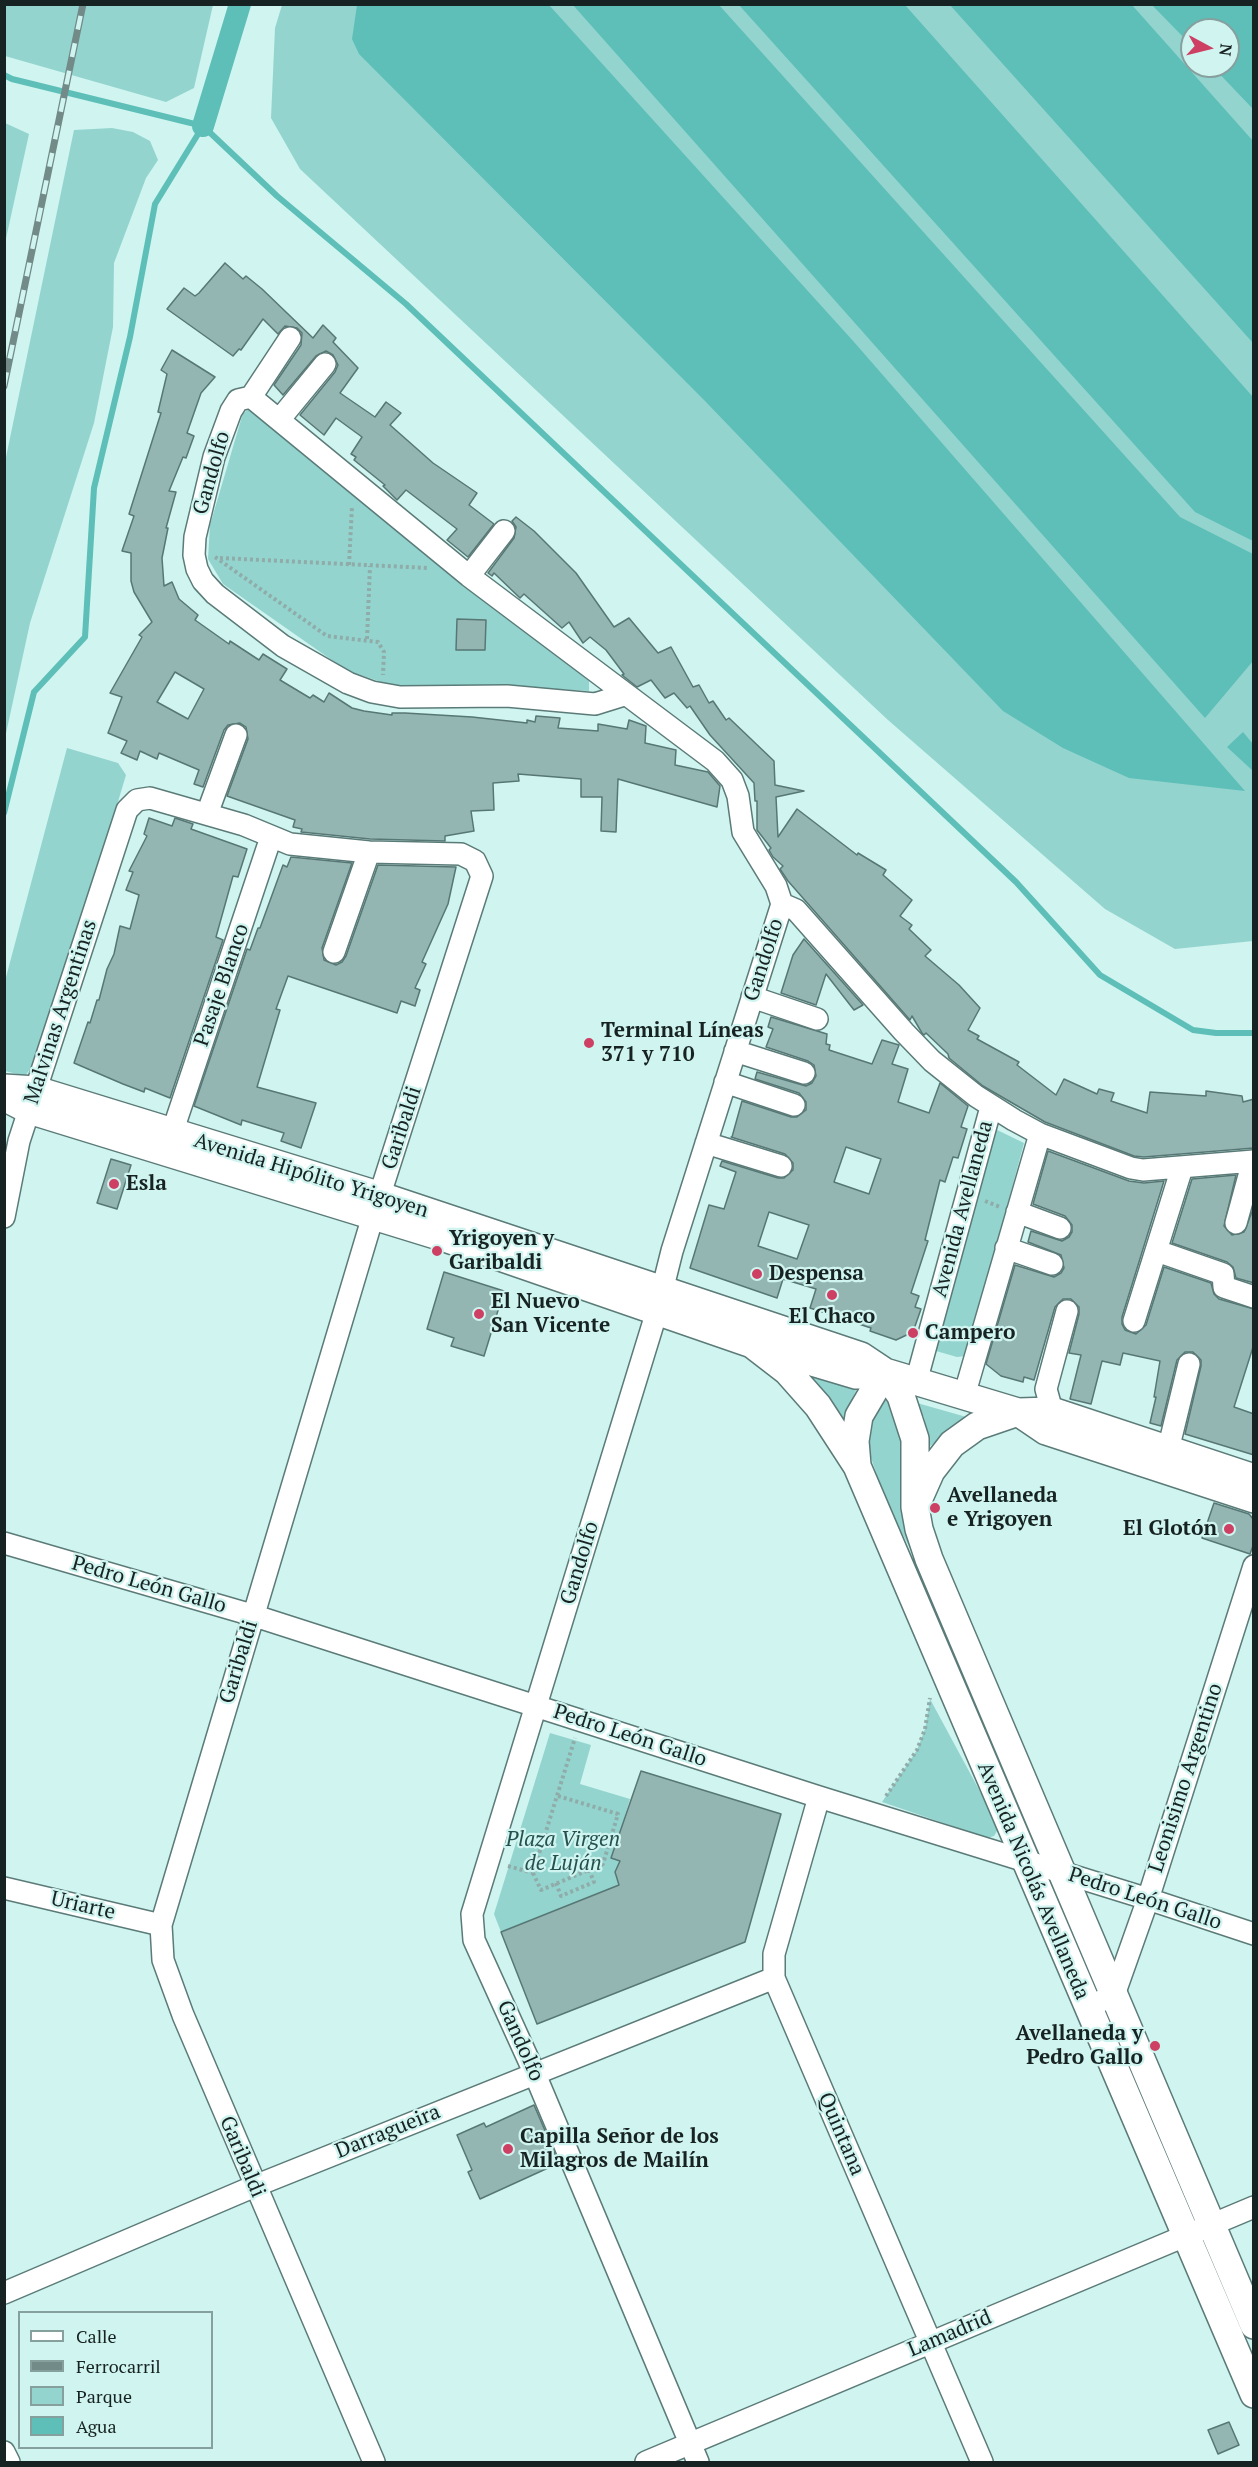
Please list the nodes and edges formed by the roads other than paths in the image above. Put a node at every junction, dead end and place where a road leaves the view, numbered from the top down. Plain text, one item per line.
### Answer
1 (290, 338) dead end
2 (325, 364) dead end
3 (251, 397) junction
4 (279, 420) junction
5 (504, 531) dead end
6 (465, 573) junction
7 (624, 695) junction
8 (236, 735) dead end
9 (207, 814) junction
10 (271, 837) junction
11 (369, 852) junction
12 (782, 904) junction
13 (334, 952) dead end
14 (752, 997) junction
15 (817, 1019) dead end
16 (735, 1051) junction
17 (804, 1073) dead end
18 (725, 1082) junction
19 (4, 1088) edge
20 (4, 1097) edge
21 (33, 1100) junction
22 (794, 1105) dead end
23 (991, 1107) junction
24 (172, 1133) junction
25 (1040, 1134) junction
26 (706, 1143) junction
27 (1253, 1161) edge
28 (781, 1166) dead end
29 (1181, 1171) dead end
30 (377, 1206) junction
31 (1017, 1212) junction
32 (4, 1217) edge
33 (1236, 1223) dead end
34 (1060, 1228) dead end
35 (1006, 1248) junction
36 (1156, 1251) junction
37 (1052, 1264) dead end
38 (1254, 1297) edge
39 (660, 1301) junction
40 (1067, 1311) dead end
41 (1134, 1321) dead end
42 (752, 1344) junction
43 (1189, 1364) dead end
44 (885, 1372) junction
45 (916, 1382) junction
46 (964, 1396) junction
47 (1018, 1412) junction
48 (1052, 1412) junction
49 (1168, 1450) junction
50 (857, 1466) junction
51 (1254, 1478) edge
52 (1254, 1499) edge
53 (915, 1507) junction
54 (4, 1543) edge
55 (1254, 1566) edge
56 (252, 1615) junction
57 (536, 1706) junction
58 (819, 1797) junction
59 (1024, 1860) junction
60 (1062, 1872) junction
61 (4, 1888) edge
62 (1148, 1899) junction
63 (161, 1925) junction
64 (1254, 1934) edge
65 (774, 1978) junction
66 (1114, 1995) junction
67 (1088, 2007) junction
68 (534, 2072) junction
69 (255, 2186) junction
70 (1254, 2207) edge
71 (1211, 2224) junction
72 (1187, 2235) junction
73 (4, 2293) edge
74 (1254, 2325) edge
75 (932, 2342) junction
76 (1254, 2394) edge
77 (4, 2452) edge
78 (694, 2453) edge
79 (9, 2463) edge
80 (374, 2463) edge
81 (646, 2463) edge
82 (982, 2463) edge

1 - 3 street
2 - 4 street
3 - 4 street, Gandolfo
3 - 7 street, Gandolfo
4 - 6 street, Gandolfo
5 - 6 street
6 - 7 street, Gandolfo
7 - 12 street, Gandolfo
8 - 9 street
9 - 10 street
9 - 21 street, Malvinas Argentinas
10 - 11 street
10 - 24 street, Pasaje Blanco
11 - 13 street
11 - 30 street, Garibaldi
12 - 14 street, Gandolfo
12 - 23 street
14 - 15 street
14 - 16 street, Gandolfo
16 - 17 street
16 - 18 street, Gandolfo
18 - 22 street
18 - 26 street, Gandolfo
19 - 21 main road, Avenida Hipólito Yrigoyen
20 - 21 main road, Avenida Hipólito Yrigoyen
21 - 24 main road, Avenida Hipólito Yrigoyen
21 - 30 main road, Avenida Hipólito Yrigoyen
21 - 32 street, Malvinas Argentinas
23 - 25 street
23 - 45 street, Avenida Avellaneda
24 - 30 main road, Avenida Hipólito Yrigoyen
25 - 27 street
25 - 31 street
26 - 28 street
26 - 39 street, Gandolfo
27 - 33 street
29 - 36 street
30 - 39 main road, Avenida Hipólito Yrigoyen
30 - 56 street, Garibaldi
31 - 34 street
31 - 35 street
35 - 37 street
35 - 46 street
36 - 38 street
36 - 41 street
39 - 42 main road, Avenida Hipólito Yrigoyen
39 - 44 main road, Avenida Hipólito Yrigoyen
39 - 57 street, Gandolfo
40 - 48 street
42 - 44 main road, Avenida Hipólito Yrigoyen
42 - 50 main road, Avenida Nicolás Avellaneda
43 - 49 street
44 - 45 main road, Avenida Hipólito Yrigoyen
44 - 50 main road, Avenida Nicolás Avellaneda
44 - 53 main road, Avenida Nicolás Avellaneda
45 - 46 main road, Avenida Hipólito Yrigoyen
46 - 47 main road, Avenida Hipólito Yrigoyen
47 - 48 main road, Avenida Hipólito Yrigoyen
47 - 52 main road, Avenida Hipólito Yrigoyen
47 - 53 main road
48 - 49 main road, Avenida Hipólito Yrigoyen
49 - 51 main road, Avenida Hipólito Yrigoyen
50 - 59 main road, Avenida Nicolás Avellaneda
53 - 60 main road, Avenida Nicolás Avellaneda
54 - 56 street, Pedro León Gallo
55 - 62 street, Leonisimo Argentino
56 - 57 street, Pedro León Gallo
56 - 63 street, Garibaldi
57 - 58 street, Pedro León Gallo
57 - 68 street, Gandolfo
58 - 59 street, Pedro León Gallo
58 - 65 street, Quintana
59 - 60 street, Pedro León Gallo
59 - 67 main road, Avenida Nicolás Avellaneda
60 - 62 street, Pedro León Gallo
60 - 66 main road, Avenida Nicolás Avellaneda
61 - 63 street, Uriarte
62 - 64 street, Pedro León Gallo
62 - 66 street, Leonisimo Argentino
63 - 69 street, Garibaldi
65 - 68 street, Darragueira
65 - 75 street, Quintana
66 - 67 street
66 - 71 main road, Avenida Nicolás Avellaneda
67 - 72 main road, Avenida Nicolás Avellaneda
68 - 69 street, Darragueira
68 - 78 street, Gandolfo
69 - 73 street, Darragueira
69 - 80 street, Garibaldi
70 - 71 street, Lamadrid
71 - 72 street, Lamadrid
71 - 74 main road, Avenida Nicolás Avellaneda
72 - 75 street, Lamadrid
72 - 76 main road, Avenida Nicolás Avellaneda
75 - 78 street, Lamadrid
75 - 82 street, Quintana
77 - 79 street
78 - 81 street, Lamadrid

